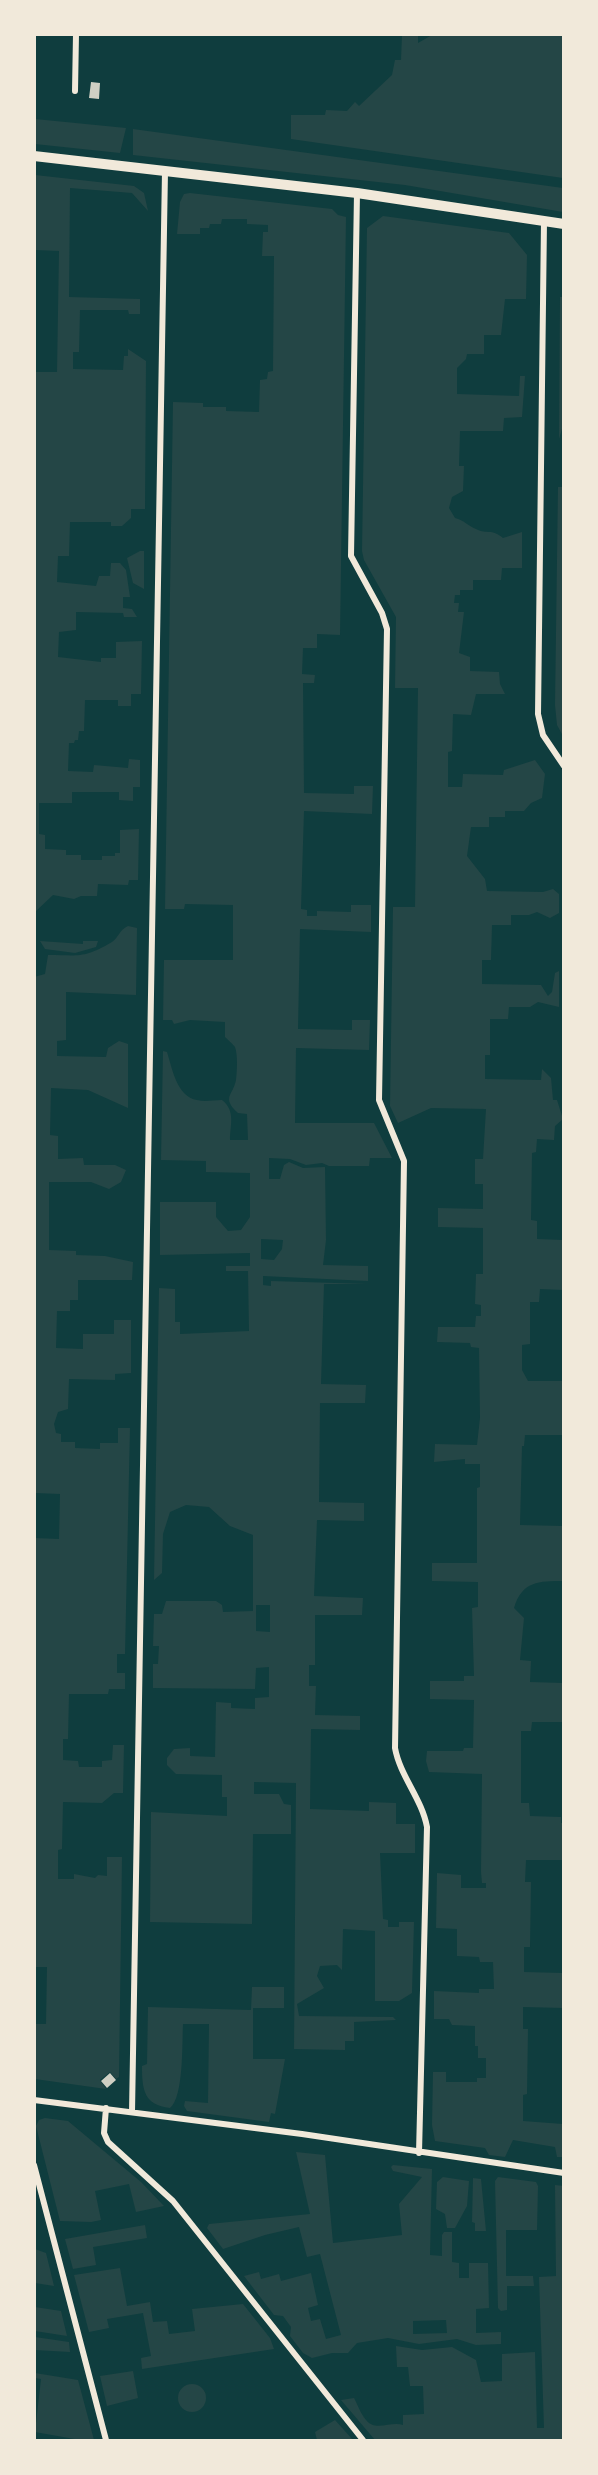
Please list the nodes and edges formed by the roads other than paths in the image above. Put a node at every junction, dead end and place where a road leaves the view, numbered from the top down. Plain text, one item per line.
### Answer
1 (76, 34) edge
2 (75, 91) dead end
3 (34, 156) edge
4 (165, 171) junction
5 (357, 193) junction
6 (544, 221) junction
7 (564, 224) edge
8 (564, 766) edge
9 (34, 2100) edge
10 (106, 2108) junction
11 (132, 2111) junction
12 (419, 2153) junction
13 (34, 2165) edge
14 (564, 2173) edge
15 (106, 2440) edge
16 (363, 2440) edge

1 - 2 street
3 - 4 street
4 - 5 street
4 - 11 street
5 - 6 street
5 - 12 street
6 - 7 street
6 - 8 street
9 - 10 street
10 - 11 street
10 - 16 street
11 - 12 street
12 - 14 street
13 - 15 street

